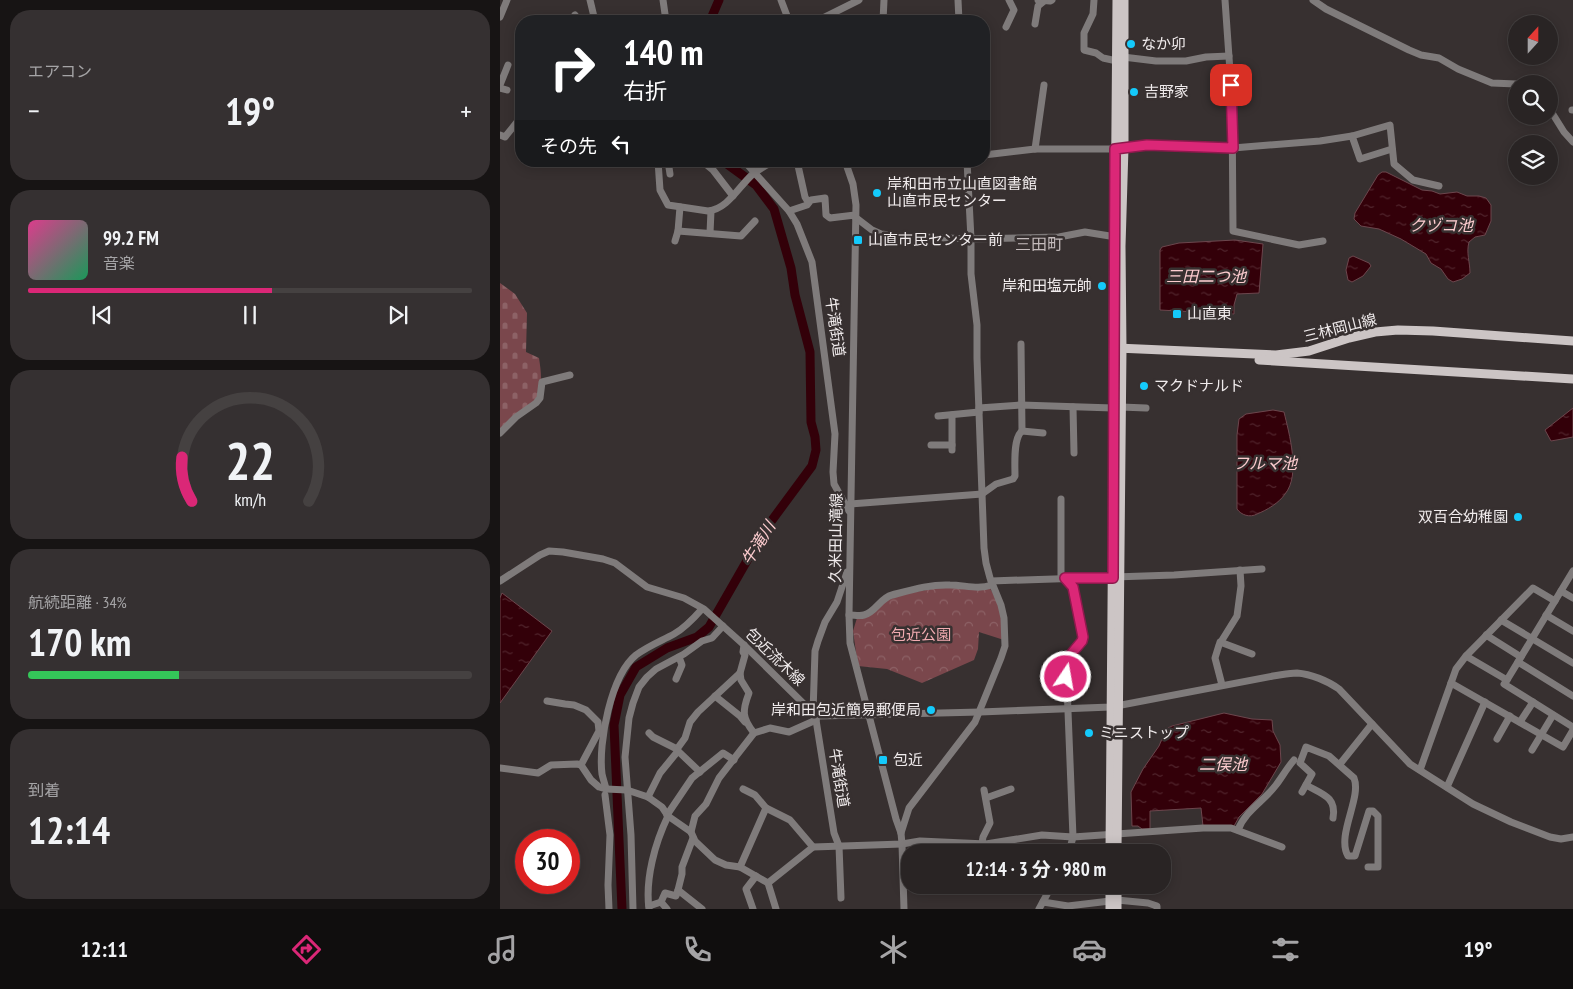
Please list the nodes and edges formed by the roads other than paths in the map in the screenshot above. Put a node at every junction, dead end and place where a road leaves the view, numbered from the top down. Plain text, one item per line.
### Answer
1 (507, 0) edge
2 (590, 0) edge
3 (663, 0) edge
4 (781, 0) edge
5 (859, 0) edge
6 (884, 0) edge
7 (958, 0) edge
8 (1009, 0) edge
9 (1044, 0) edge
10 (1094, 0) edge
11 (1117, 0) edge
12 (1124, 0) edge
13 (1225, 0) edge
14 (1313, 0) edge
15 (594, 15) edge
16 (665, 15) edge
17 (787, 15) edge
18 (829, 15) edge
19 (883, 15) edge
20 (959, 15) edge
21 (500, 17) edge
22 (1035, 24) dead end
23 (1006, 27) dead end
24 (1229, 56) junction
25 (1120, 59) junction
26 (508, 65) dead end
27 (1508, 84) edge
28 (502, 88) edge
29 (1042, 89) dead end
30 (1558, 122) edge
31 (515, 125) edge
32 (500, 135) edge
33 (1352, 136) junction
34 (1573, 142) edge
35 (1120, 148) junction
36 (1233, 148) junction
37 (1036, 149) junction
38 (1392, 149) junction
39 (990, 154) edge
40 (658, 167) edge
41 (669, 167) edge
42 (709, 167) edge
43 (749, 167) edge
44 (763, 167) edge
45 (798, 167) edge
46 (848, 167) edge
47 (968, 167) edge
48 (754, 173) junction
49 (670, 174) dead end
50 (1439, 186) dead end
51 (733, 196) junction
52 (808, 202) junction
53 (680, 207) junction
54 (711, 211) junction
55 (789, 211) junction
56 (855, 216) junction
57 (755, 221) dead end
58 (678, 231) junction
59 (710, 233) junction
60 (1116, 237) junction
61 (971, 239) junction
62 (675, 241) dead end
63 (1323, 241) dead end
64 (1573, 340) edge
65 (1021, 344) dead end
66 (1118, 351) junction
67 (570, 375) dead end
68 (1573, 379) edge
69 (1021, 405) junction
70 (1073, 407) junction
71 (1117, 408) junction
72 (1146, 408) dead end
73 (979, 410) junction
74 (952, 415) junction
75 (938, 416) dead end
76 (1022, 430) junction
77 (1043, 432) dead end
78 (500, 433) edge
79 (931, 445) dead end
80 (1074, 453) dead end
81 (982, 494) junction
82 (1061, 498) dead end
83 (850, 504) junction
84 (850, 514) junction
85 (850, 567) junction
86 (1262, 569) dead end
87 (1240, 570) junction
88 (1573, 571) edge
89 (1116, 577) junction
90 (1063, 578) junction
91 (500, 581) edge
92 (991, 583) junction
93 (1561, 591) junction
94 (1573, 598) edge
95 (1555, 601) junction
96 (705, 611) junction
97 (849, 615) junction
98 (1546, 615) junction
99 (1501, 620) junction
100 (721, 625) junction
101 (1573, 631) edge
102 (1486, 635) junction
103 (1532, 638) junction
104 (1220, 642) junction
105 (744, 645) junction
106 (1252, 654) dead end
107 (1466, 656) junction
108 (680, 657) junction
109 (1519, 660) junction
110 (1573, 663) edge
111 (740, 673) junction
112 (676, 679) dead end
113 (1507, 680) junction
114 (1451, 683) junction
115 (1222, 685) junction
116 (715, 696) junction
117 (1573, 696) edge
118 (547, 701) dead end
119 (1485, 702) junction
120 (1533, 702) junction
121 (1114, 706) junction
122 (1067, 708) junction
123 (980, 712) junction
124 (1553, 715) junction
125 (815, 716) junction
126 (868, 716) junction
127 (1510, 716) junction
128 (746, 722) junction
129 (1520, 722) junction
130 (1372, 724) junction
131 (1573, 728) edge
132 (754, 733) junction
133 (649, 734) dead end
134 (1541, 734) junction
135 (1497, 739) dead end
136 (678, 750) junction
137 (1532, 750) dead end
138 (734, 760) junction
139 (1294, 760) dead end
140 (1340, 764) junction
141 (581, 765) junction
142 (500, 768) edge
143 (1420, 770) junction
144 (700, 772) junction
145 (1447, 787) junction
146 (743, 789) dead end
147 (626, 790) junction
148 (984, 790) dead end
149 (1011, 790) dead end
150 (607, 791) junction
151 (648, 797) junction
152 (986, 798) junction
153 (766, 808) junction
154 (668, 815) junction
155 (1333, 818) dead end
156 (1238, 830) junction
157 (901, 833) junction
158 (1114, 834) junction
159 (692, 835) junction
160 (1073, 837) junction
161 (1573, 838) edge
162 (982, 843) junction
163 (901, 844) edge
164 (902, 844) joint
165 (1071, 844) edge
166 (1112, 844) edge
167 (1116, 844) edge
168 (813, 846) junction
169 (839, 846) junction
170 (1282, 847) dead end
171 (740, 867) junction
172 (1368, 867) dead end
173 (756, 876) junction
174 (768, 883) junction
175 (678, 890) junction
176 (904, 894) edge
177 (1047, 894) edge
178 (840, 898) dead end
179 (661, 902) junction
180 (1113, 905) edge
181 (1041, 906) edge
182 (649, 908) edge
183 (609, 909) edge
184 (632, 909) edge
185 (667, 909) edge
186 (702, 909) edge
187 (753, 909) edge
188 (776, 909) edge
189 (904, 909) edge
190 (1157, 909) edge

1 - 21 street
2 - 15 street
3 - 16 street
4 - 17 street
5 - 18 street
6 - 19 street
7 - 20 street
8 - 23 street
9 - 22 street
10 - 25 street
11 - 25 main road
12 - 25 main road
13 - 24 street
14 - 27 street
24 - 25 street
24 - 36 street
25 - 35 main road
26 - 28 street
29 - 37 street
30 - 34 street
31 - 32 street
33 - 36 street
33 - 38 street
33 - 38 street
35 - 36 street
35 - 37 street
35 - 60 main road
35 - 66 main road
36 - 63 street
37 - 39 street
38 - 50 street
40 - 53 street
41 - 49 street
42 - 51 street
43 - 48 street, 牛滝街道
44 - 48 street
45 - 52 street
46 - 56 street, 久米田山滝線
47 - 61 street
48 - 51 street
48 - 55 street, 牛滝街道
51 - 54 street
52 - 55 street
52 - 56 street
53 - 54 street
53 - 58 street
54 - 59 street
55 - 84 street, 牛滝街道
56 - 61 street
56 - 83 street, 久米田山滝線
57 - 59 street
58 - 59 street
58 - 62 street
60 - 61 street
60 - 66 main road
61 - 73 street
64 - 66 main road, 三林岡山線
65 - 69 street
66 - 68 main road, 三林岡山線
66 - 71 main road
67 - 78 street
69 - 70 street
69 - 73 street
69 - 76 street
70 - 71 street
70 - 80 street
71 - 72 street
71 - 89 main road
73 - 74 street
73 - 81 street
74 - 75 street
74 - 79 street
76 - 77 street
76 - 81 street
81 - 83 street
81 - 92 street
82 - 90 street
83 - 84 street, 久米田山滝線
84 - 85 street, 久米田山滝線
85 - 97 street, 久米田山滝線
85 - 125 street, 牛滝街道
86 - 87 street
87 - 89 street
87 - 104 street
88 - 93 street
89 - 90 street
89 - 121 main road
90 - 92 street
90 - 122 street
91 - 96 street, 包近流木線
92 - 97 street
92 - 123 street
93 - 94 street
93 - 95 street
95 - 98 street
95 - 99 street
96 - 100 street, 包近流木線
96 - 150 street
97 - 126 street, 久米田山滝線
98 - 101 street
98 - 103 street
99 - 102 street
99 - 103 street
100 - 105 street, 包近流木線
100 - 108 street
102 - 107 street
102 - 109 street
103 - 109 street
103 - 110 street
104 - 106 street
104 - 115 street
105 - 111 street
105 - 125 street, 包近流木線
107 - 113 street
107 - 114 street
108 - 112 street
108 - 147 street
109 - 113 street
109 - 117 street
111 - 116 street
111 - 128 street
113 - 120 street
114 - 119 street
114 - 143 street
115 - 121 street
115 - 130 street
116 - 128 street
116 - 136 street
118 - 141 street
119 - 127 street
119 - 145 street
120 - 124 street
120 - 129 street
121 - 122 street
121 - 158 main road
122 - 123 street
122 - 160 street
123 - 126 street
123 - 157 street
124 - 131 street
124 - 134 street
125 - 126 street
125 - 132 street
125 - 169 street, 牛滝街道
126 - 157 street, 久米田山滝線
127 - 129 street
127 - 135 street
128 - 132 street
129 - 134 street
130 - 140 street
130 - 143 street
131 - 134 street
132 - 138 street
133 - 136 street
134 - 137 street
136 - 144 street
136 - 151 street
138 - 144 street
138 - 159 street
139 - 156 street
140 - 155 street
140 - 172 street
141 - 142 street
141 - 150 street
143 - 145 street
144 - 154 street
145 - 161 street
146 - 153 street
147 - 150 street
147 - 151 street
147 - 184 street
148 - 152 street
149 - 152 street
150 - 183 street
151 - 154 street
152 - 162 street
153 - 168 street
153 - 171 street
154 - 159 street
154 - 182 street
156 - 158 street
156 - 170 street
157 - 164 street, 久米田山滝線
158 - 160 street
158 - 166 main road
158 - 167 main road
159 - 171 street
159 - 175 street
160 - 162 street
160 - 165 street
162 - 164 street
163 - 169 street
168 - 169 street
168 - 174 street
169 - 178 street, 牛滝街道
171 - 173 street
173 - 174 street
173 - 187 street
174 - 188 street
175 - 179 street
175 - 186 street
176 - 189 street, 久米田山滝線
177 - 181 street
179 - 182 street
179 - 185 street
180 - 181 street
180 - 190 street

